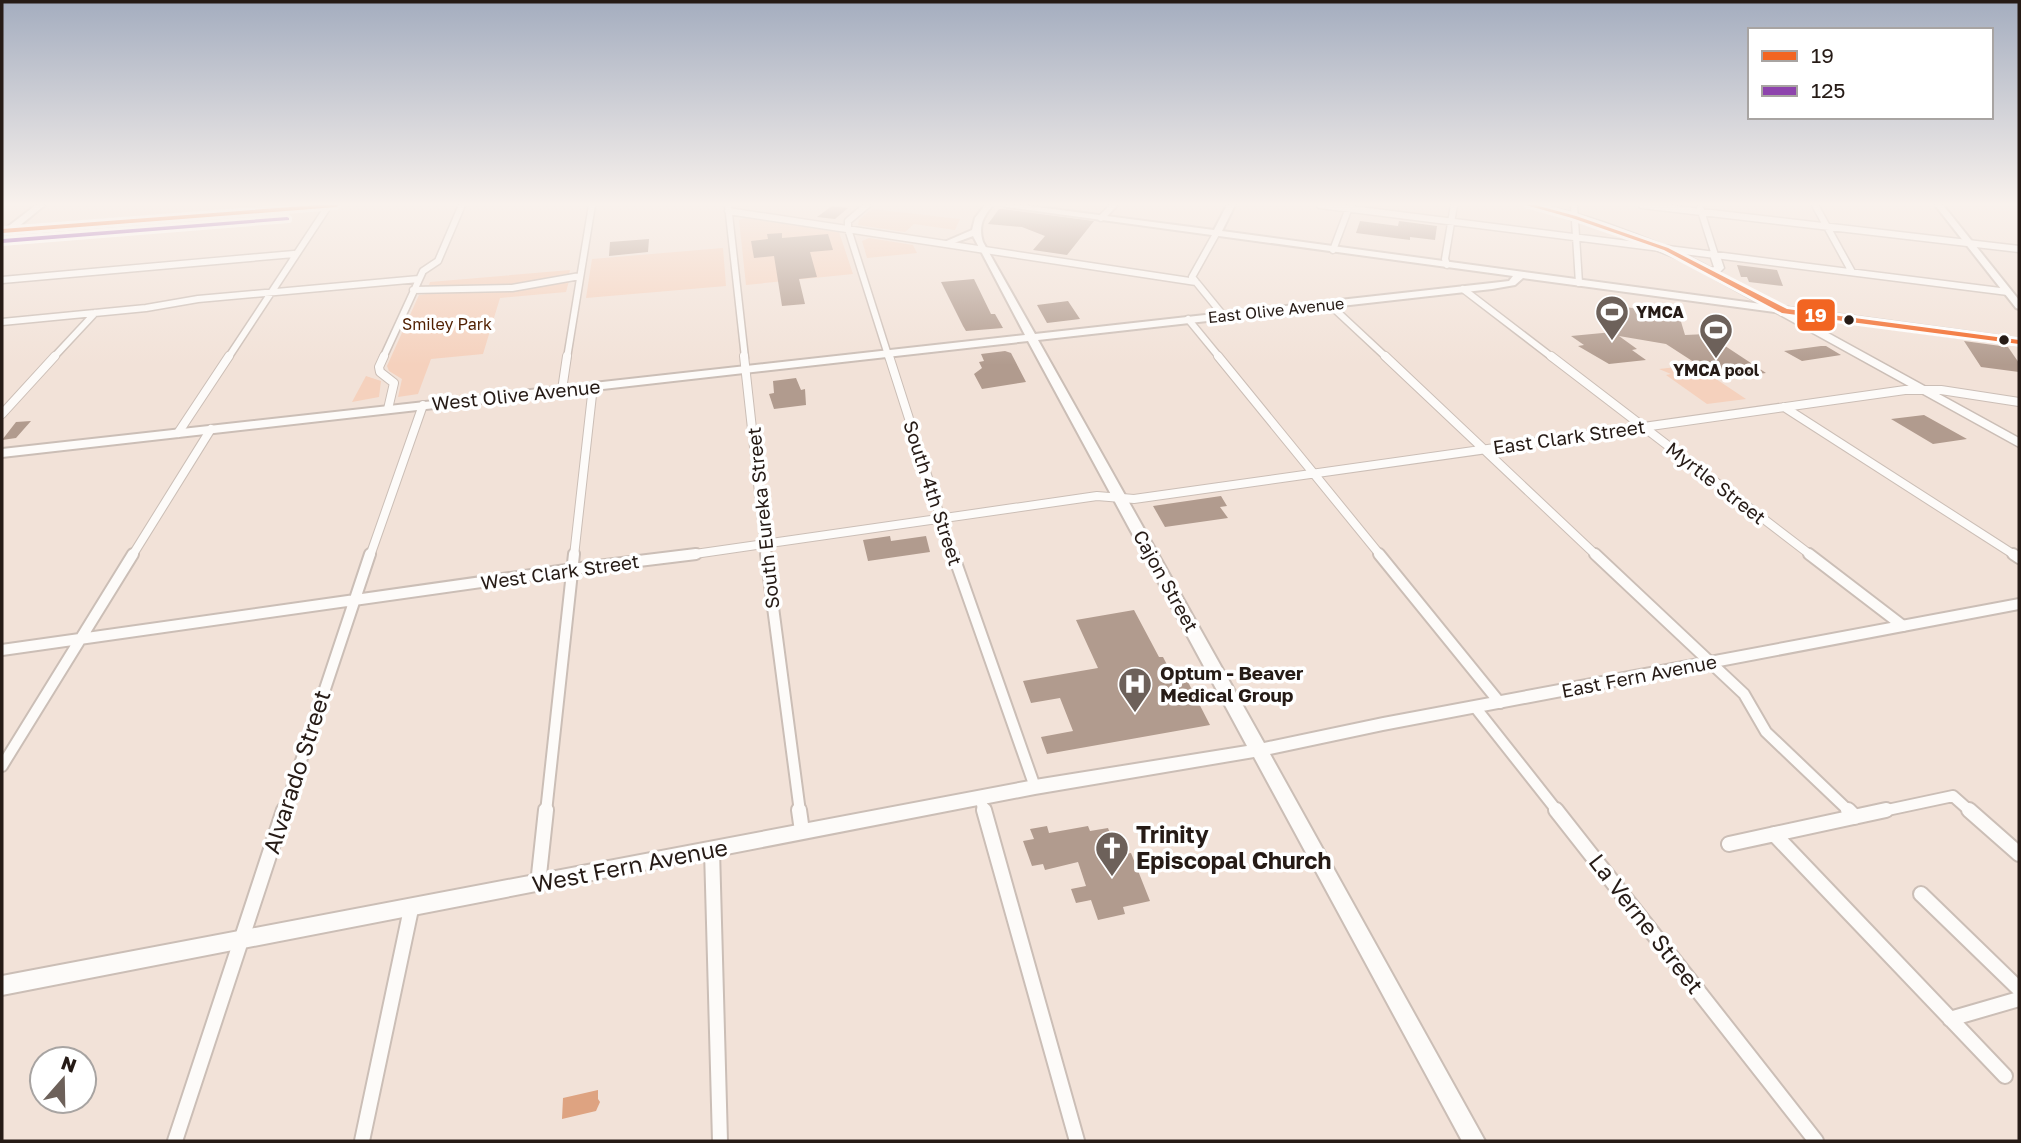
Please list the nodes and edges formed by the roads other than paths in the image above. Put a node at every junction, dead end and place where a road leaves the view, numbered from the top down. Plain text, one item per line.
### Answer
1 (244, 258) edge
2 (292, 258) edge
3 (439, 258) edge
4 (583, 258) edge
5 (734, 258) edge
6 (857, 258) edge
7 (987, 258) edge
8 (1043, 258) edge
9 (1202, 258) edge
10 (1396, 258) edge
11 (1445, 258) edge
12 (1576, 258) edge
13 (1685, 258) edge
14 (1716, 258) edge
15 (1742, 258) edge
16 (1845, 258) edge
17 (1982, 258) edge
18 (1447, 265) junction
19 (1713, 272) junction
20 (1852, 272) junction
21 (1520, 275) junction
22 (580, 276) junction
23 (2, 279) edge
24 (419, 279) junction
25 (1196, 282) junction
26 (1578, 283) junction
27 (1735, 284) junction
28 (1463, 289) junction
29 (413, 290) junction
30 (2008, 292) junction
31 (270, 293) junction
32 (1329, 304) junction
33 (1737, 305) junction
34 (2019, 306) edge
35 (1785, 311) junction
36 (96, 313) junction
37 (1223, 314) junction
38 (1188, 319) junction
39 (2, 321) edge
40 (1029, 337) junction
41 (2019, 342) edge
42 (888, 353) junction
43 (747, 369) junction
44 (593, 386) junction
45 (1922, 389) junction
46 (562, 390) junction
47 (2019, 402) edge
48 (423, 405) junction
49 (1784, 407) junction
50 (388, 409) junction
51 (2, 414) edge
52 (1644, 427) junction
53 (211, 429) junction
54 (178, 433) junction
55 (2019, 443) edge
56 (1483, 449) junction
57 (2, 453) edge
58 (1314, 474) junction
59 (1119, 498) junction
60 (940, 518) junction
61 (765, 546) junction
62 (2019, 558) edge
63 (573, 569) junction
64 (354, 600) junction
65 (2019, 604) edge
66 (1903, 626) junction
67 (81, 639) junction
68 (2, 650) edge
69 (1710, 662) junction
70 (1500, 703) junction
71 (1475, 707) junction
72 (1260, 750) junction
73 (2, 766) edge
74 (1035, 787) junction
75 (980, 797) junction
76 (1855, 817) junction
77 (802, 831) junction
78 (1774, 834) junction
79 (1729, 844) dead end
80 (712, 850) junction
81 (2019, 854) edge
82 (538, 884) junction
83 (1921, 894) dead end
84 (411, 909) junction
85 (241, 942) junction
86 (2, 986) edge
87 (2019, 989) edge
88 (2019, 999) edge
89 (1950, 1019) junction
90 (2005, 1076) dead end
91 (176, 1141) edge
92 (362, 1141) edge
93 (720, 1141) edge
94 (1077, 1141) edge
95 (1474, 1141) edge
96 (1816, 1141) edge

1 - 23 street
2 - 31 street
3 - 24 street
4 - 22 street
5 - 43 street, South Eureka Street
6 - 42 street, South 4th Street
7 - 40 street, Cajon Street
8 - 25 street
9 - 25 street
10 - 18 street
11 - 18 street
12 - 26 street
13 - 19 main road
14 - 19 main road
15 - 20 street
16 - 20 street
17 - 30 street
18 - 21 street
19 - 27 main road
20 - 30 street
21 - 26 street
21 - 28 street, East Olive Avenue
22 - 29 street
22 - 46 street
24 - 29 street
24 - 31 street
25 - 37 street
26 - 33 street
27 - 33 street
27 - 35 main road
28 - 32 street, East Olive Avenue
28 - 52 street, Myrtle Street
29 - 50 street
30 - 34 street
31 - 36 street
31 - 54 street
32 - 37 street, East Olive Avenue
32 - 56 street
33 - 35 street
35 - 41 street
35 - 45 main road
36 - 39 street
36 - 51 street
37 - 38 street, East Olive Avenue
38 - 40 street, East Olive Avenue
38 - 58 street
40 - 42 street, West Olive Avenue
40 - 59 street, Cajon Street
42 - 43 street, West Olive Avenue
42 - 60 street, South 4th Street
43 - 44 street, West Olive Avenue
43 - 61 street, South Eureka Street
44 - 46 street, West Olive Avenue
44 - 63 street
45 - 47 street, East Clark Street
45 - 49 street, East Clark Street
45 - 55 main road
46 - 48 street, West Olive Avenue
48 - 50 street, West Olive Avenue
48 - 64 street, Alvarado Street
49 - 52 street, East Clark Street
49 - 62 street
50 - 53 street, West Olive Avenue
52 - 56 street, East Clark Street
52 - 66 street, Myrtle Street
53 - 54 street, West Olive Avenue
53 - 67 street
54 - 57 street, West Olive Avenue
56 - 58 street, East Clark Street
56 - 69 street
58 - 59 street, East Clark Street
58 - 70 street
59 - 60 street, West Clark Street
59 - 72 street, Cajon Street
60 - 61 street, West Clark Street
60 - 74 street, South 4th Street
61 - 63 street, West Clark Street
61 - 77 street, South Eureka Street
63 - 64 street, West Clark Street
63 - 82 street
64 - 67 street, West Clark Street
64 - 85 street, Alvarado Street
65 - 66 street, East Fern Avenue
66 - 69 street, East Fern Avenue
67 - 68 street, West Clark Street
67 - 73 street
69 - 70 street, East Fern Avenue
69 - 76 street
70 - 71 street, East Fern Avenue
71 - 72 street, East Fern Avenue
71 - 96 street, La Verne Street
72 - 74 street, West Fern Avenue
72 - 95 street, Cajon Street
74 - 75 street, West Fern Avenue
75 - 77 street, West Fern Avenue
75 - 94 street
76 - 78 street
76 - 81 street
77 - 80 street, West Fern Avenue
78 - 79 street
78 - 89 street
80 - 82 street, West Fern Avenue
80 - 93 street
82 - 84 street, West Fern Avenue
83 - 87 street
84 - 85 street, West Fern Avenue
84 - 92 street
85 - 86 street, West Fern Avenue
85 - 91 street, Alvarado Street
88 - 89 street
89 - 90 street

